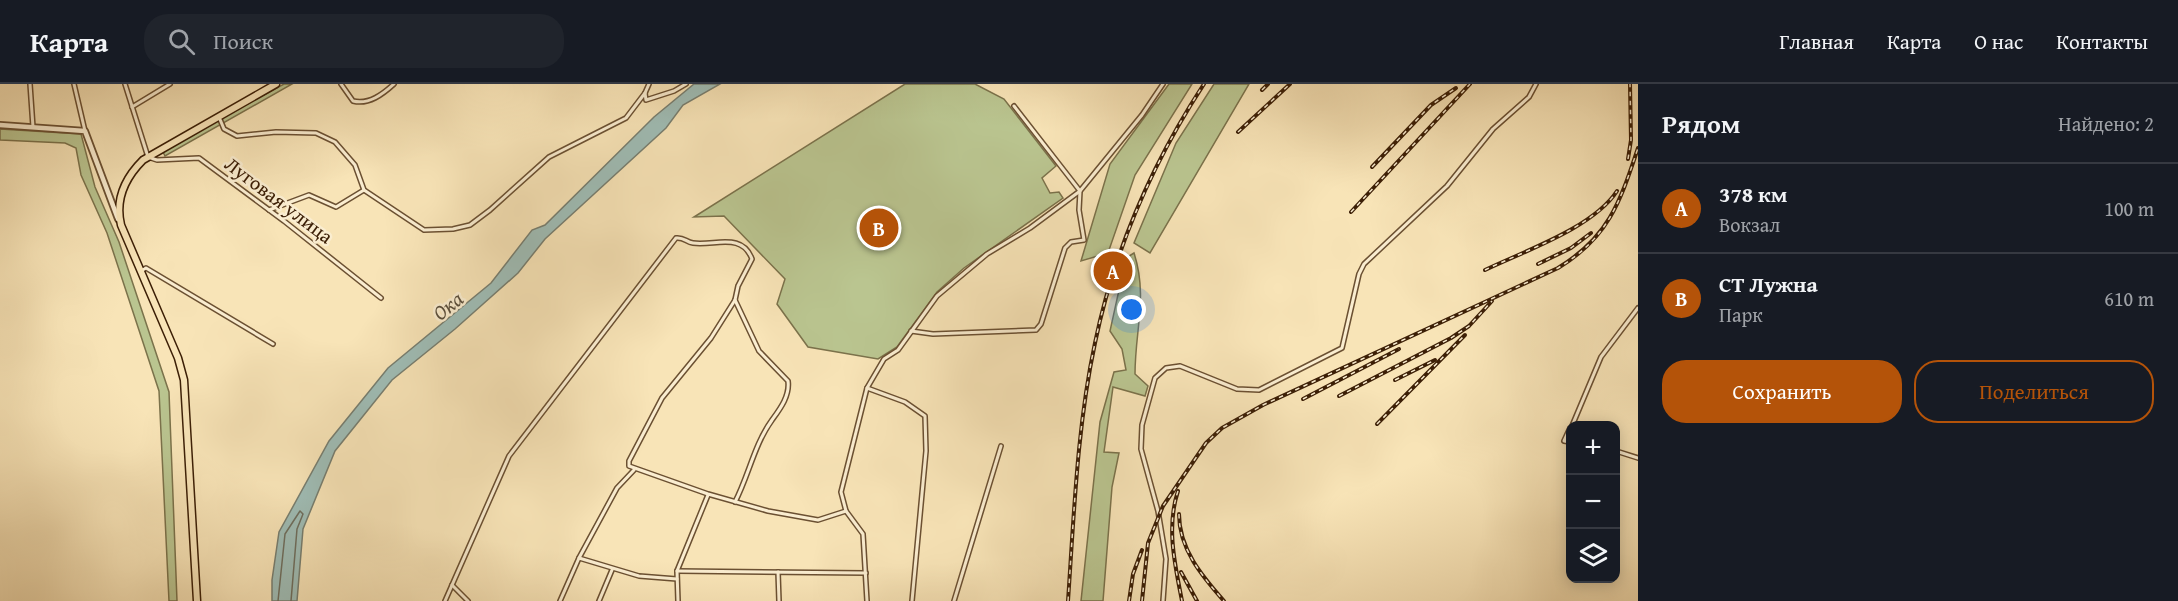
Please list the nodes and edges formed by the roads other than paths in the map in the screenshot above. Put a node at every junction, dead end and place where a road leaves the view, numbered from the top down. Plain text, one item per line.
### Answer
1 (30, 84) edge
2 (74, 84) edge
3 (125, 84) edge
4 (169, 84) edge
5 (276, 84) edge
6 (341, 84) edge
7 (395, 84) edge
8 (686, 84) edge
9 (1163, 84) edge
10 (1536, 84) edge
11 (649, 85) edge
12 (645, 93) junction
13 (1014, 106) dead end
14 (132, 107) junction
15 (219, 117) junction
16 (0, 125) edge
17 (33, 128) junction
18 (85, 132) junction
19 (148, 157) junction
20 (364, 190) junction
21 (1080, 191) junction
22 (269, 210) junction
23 (121, 225) junction
24 (141, 271) junction
25 (381, 298) dead end
26 (735, 300) junction
27 (1638, 308) edge
28 (911, 331) junction
29 (273, 344) dead end
30 (867, 388) junction
31 (1574, 421) edge
32 (1001, 446) dead end
33 (1620, 452) edge
34 (1638, 458) edge
35 (634, 470) junction
36 (708, 494) junction
37 (735, 502) junction
38 (846, 511) junction
39 (579, 558) junction
40 (612, 570) junction
41 (677, 572) junction
42 (778, 572) junction
43 (866, 573) junction
44 (677, 579) junction
45 (452, 584) junction
46 (197, 601) edge
47 (445, 601) edge
48 (468, 601) edge
49 (560, 601) edge
50 (599, 601) edge
51 (678, 601) edge
52 (779, 601) edge
53 (867, 601) edge
54 (912, 601) edge
55 (954, 601) edge
56 (1163, 601) edge

1 - 17 street
2 - 18 street
3 - 14 street
4 - 14 street
5 - 15 main road
6 - 7 street
8 - 12 street
9 - 21 street
10 - 56 street
11 - 12 street
12 - 20 street
13 - 21 street
14 - 19 street
15 - 19 main road
15 - 20 street
16 - 17 street
17 - 18 street
18 - 23 street
19 - 22 street, Луговая улица
19 - 23 main road
20 - 22 street
21 - 28 street
21 - 28 street
22 - 25 street, Луговая улица
23 - 24 main road
24 - 29 street
24 - 46 main road
26 - 35 street
26 - 37 street
26 - 45 street
27 - 31 street
28 - 30 street
30 - 38 street
30 - 54 street
32 - 55 street
33 - 34 street
35 - 36 street
35 - 39 street
36 - 37 street
36 - 41 street
37 - 38 street
38 - 43 street
39 - 40 street
39 - 49 street
40 - 44 street
40 - 50 street
41 - 42 street
41 - 44 street
42 - 43 street
42 - 52 street
43 - 53 street
44 - 51 street
45 - 47 street
45 - 48 street

